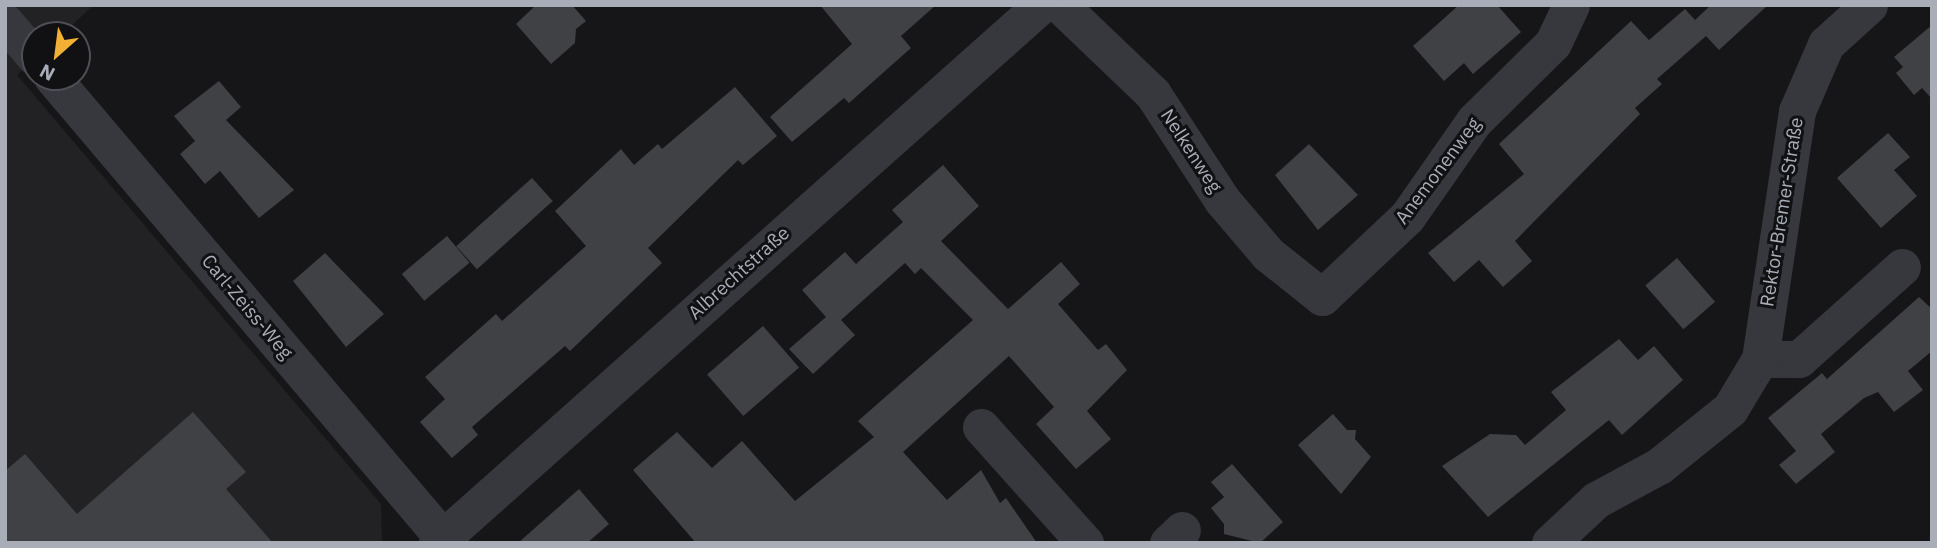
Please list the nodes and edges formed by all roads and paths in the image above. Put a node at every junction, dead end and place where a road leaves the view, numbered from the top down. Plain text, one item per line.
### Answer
1 (1041, 5) edge
2 (1060, 5) edge
3 (1571, 5) edge
4 (1869, 5) edge
5 (5, 22) edge
6 (21, 41) edge
7 (64, 91) edge
8 (1902, 267) dead end
9 (1322, 297) joint
10 (1760, 359) junction
11 (982, 428) dead end
12 (440, 540) edge
13 (1086, 543) edge
14 (1550, 543) edge

1 - 12 street, Albrechtstraße
2 - 9 street, Nelkenweg
3 - 9 street, Anemonenweg
4 - 10 street, Rektor-Bremer-Straße
5 - 6 street
7 - 12 street, Carl-Zeiss-Weg
8 - 10 street
10 - 14 street, Rektor-Bremer-Straße
11 - 13 street

